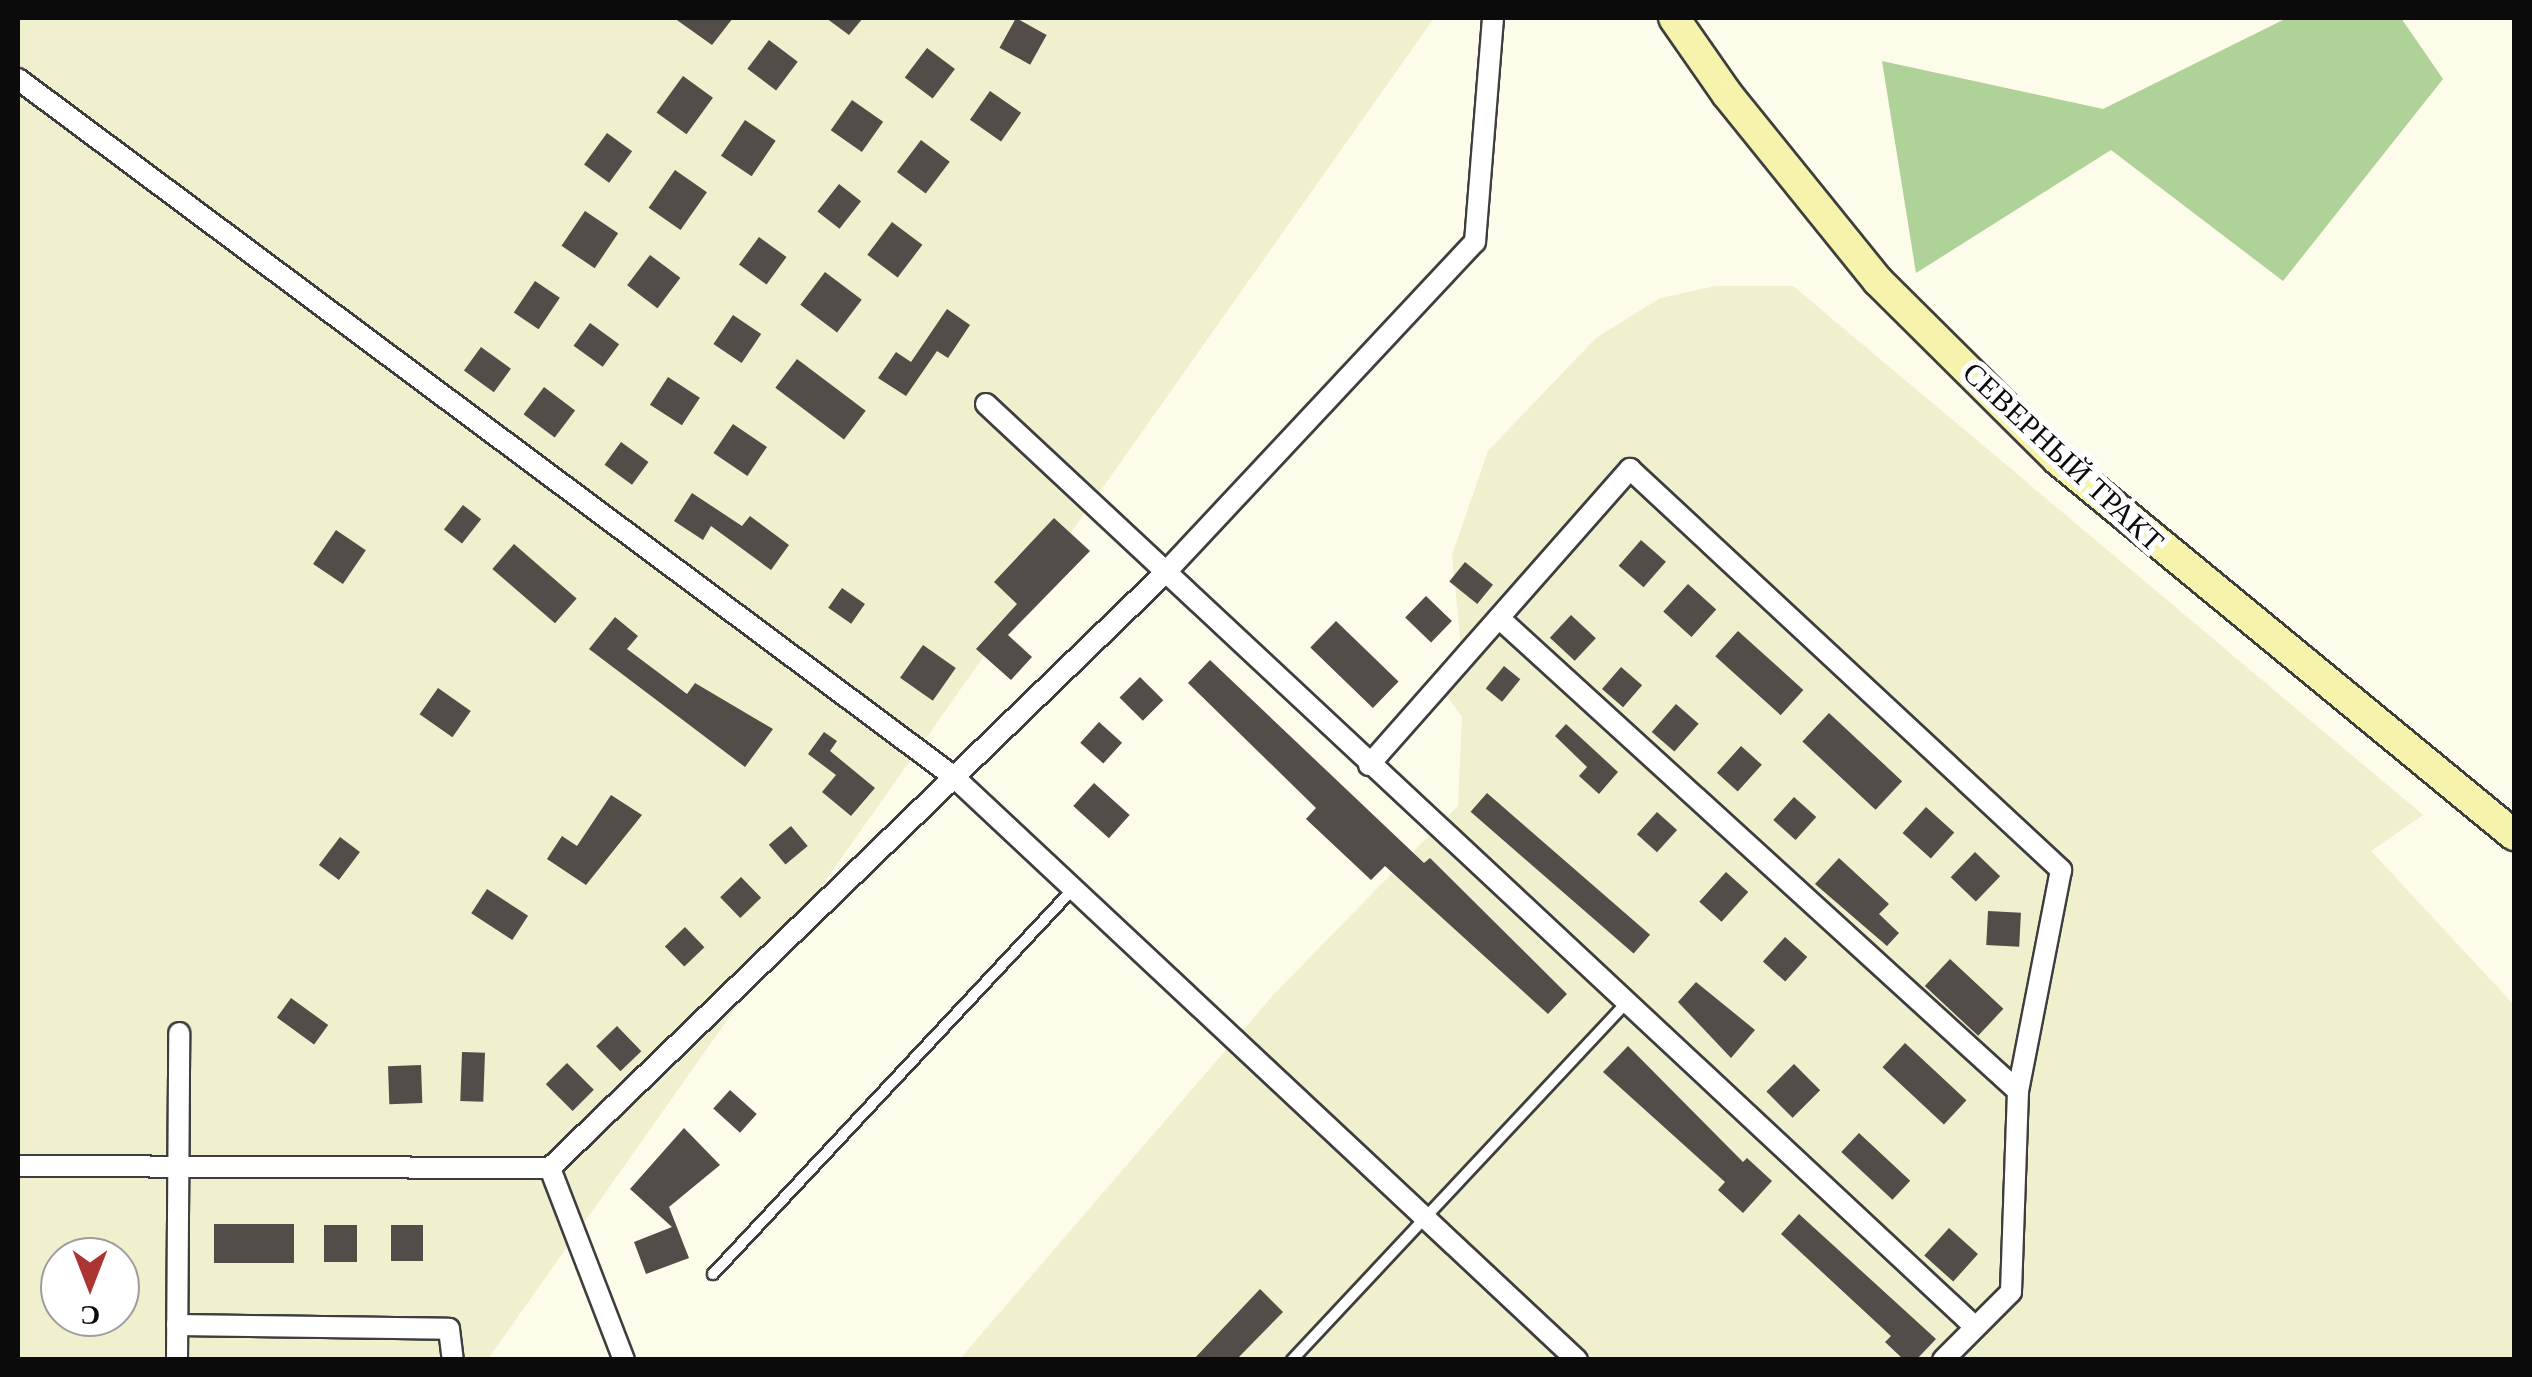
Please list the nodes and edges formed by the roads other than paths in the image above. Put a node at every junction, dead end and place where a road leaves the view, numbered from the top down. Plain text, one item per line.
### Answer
1 (1492, 18) edge
2 (1674, 18) edge
3 (18, 79) edge
4 (986, 404) dead end
5 (1164, 574) junction
6 (1499, 618) junction
7 (1368, 765) junction
8 (954, 777) junction
9 (2514, 836) edge
10 (1073, 888) junction
11 (1626, 1003) junction
12 (180, 1033) dead end
13 (2018, 1091) junction
14 (18, 1166) edge
15 (180, 1166) junction
16 (550, 1168) junction
17 (1425, 1217) junction
18 (713, 1274) dead end
19 (177, 1325) junction
20 (1975, 1327) junction
21 (177, 1360) edge
22 (453, 1360) edge
23 (624, 1360) edge
24 (1292, 1360) edge
25 (1578, 1360) edge
26 (1943, 1360) edge

1 - 5 street
2 - 9 main road, СЕВЕРНЫЙ ТРАКТ
3 - 8 street
4 - 5 street
5 - 7 street
5 - 8 street
6 - 7 street
6 - 13 street
6 - 13 street
7 - 11 street
8 - 10 street
8 - 16 street
10 - 17 street
10 - 18 lane
11 - 17 lane
11 - 20 street
12 - 15 street
13 - 20 street
14 - 15 street
15 - 16 street
15 - 19 street
16 - 23 street
17 - 24 lane
17 - 25 street
19 - 21 street
19 - 22 street
20 - 26 street

